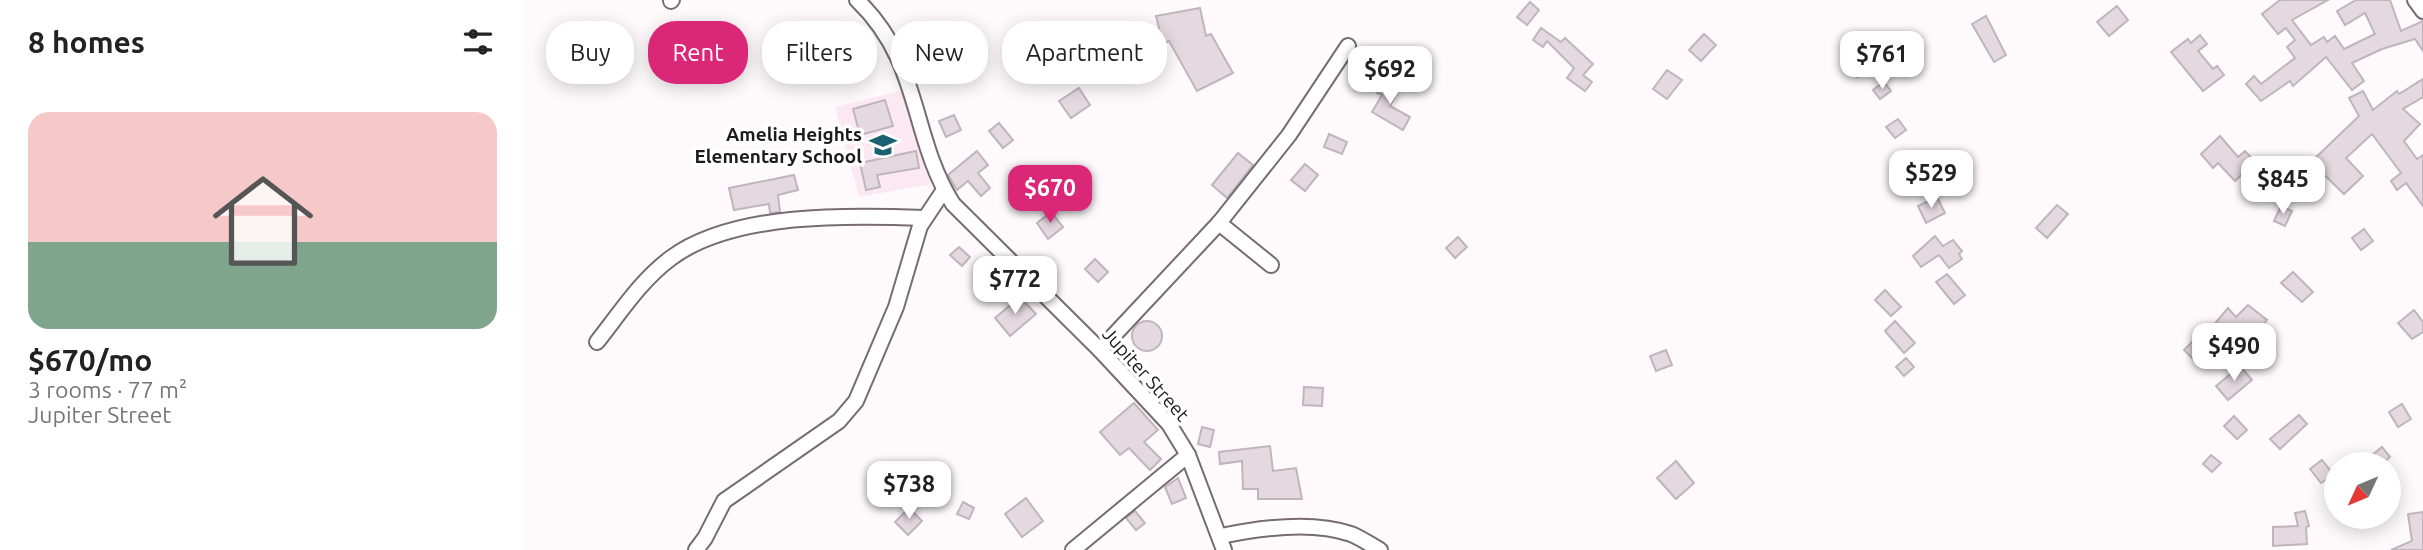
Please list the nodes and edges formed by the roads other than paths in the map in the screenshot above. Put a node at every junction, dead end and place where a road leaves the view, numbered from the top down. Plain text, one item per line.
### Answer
1 (857, 0) edge
2 (2415, 0) edge
3 (2423, 11) edge
4 (1348, 46) dead end
5 (944, 190) junction
6 (925, 218) junction
7 (1219, 223) junction
8 (1271, 265) dead end
9 (597, 342) dead end
10 (1100, 350) junction
11 (1188, 455) junction
12 (1222, 543) edge
13 (696, 550) edge
14 (1073, 550) edge
15 (1380, 550) edge

1 - 5 street, Jupiter Street
2 - 3 street
4 - 7 street
5 - 6 street
5 - 10 street, Jupiter Street
6 - 9 street
6 - 13 street
7 - 8 street
7 - 10 street
10 - 11 street, Jupiter Street
11 - 12 street, Jupiter Street
11 - 14 street
12 - 15 street

